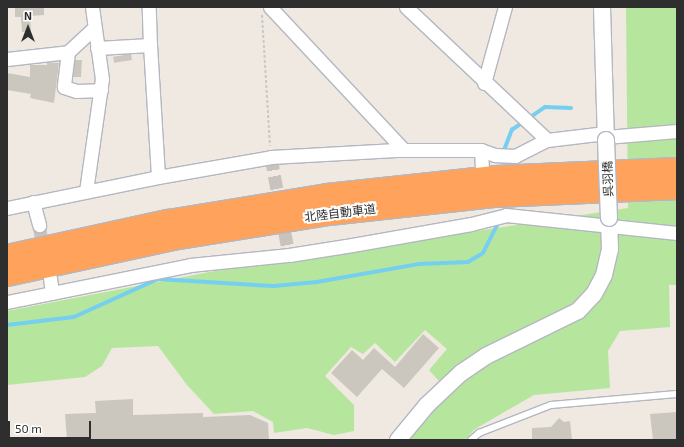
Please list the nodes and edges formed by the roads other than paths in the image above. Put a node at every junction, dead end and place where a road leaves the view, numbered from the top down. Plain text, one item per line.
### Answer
1 (92, 7) edge
2 (149, 7) edge
3 (270, 7) edge
4 (406, 7) edge
5 (505, 7) edge
6 (602, 7) edge
7 (94, 28) junction
8 (150, 45) junction
9 (97, 48) junction
10 (68, 52) junction
11 (7, 59) edge
12 (484, 83) junction
13 (101, 90) junction
14 (677, 131) edge
15 (606, 137) junction
16 (547, 140) junction
17 (404, 150) junction
18 (481, 150) junction
19 (482, 167) dead end
20 (677, 169) edge
21 (158, 176) junction
22 (677, 188) edge
23 (86, 191) junction
24 (33, 202) junction
25 (7, 208) edge
26 (609, 223) junction
27 (39, 225) tunnel mouth
28 (677, 234) edge
29 (7, 256) edge
30 (7, 275) edge
31 (50, 278) dead end
32 (52, 293) junction
33 (7, 302) edge
34 (677, 394) edge
35 (398, 440) edge
36 (470, 440) edge

1 - 7 street
2 - 8 street
3 - 17 street
4 - 12 street
5 - 12 street
6 - 15 street, 呉羽橋
7 - 9 street
7 - 10 street
8 - 9 street
8 - 21 street
9 - 13 street
10 - 11 street
10 - 13 street
12 - 16 street
13 - 23 street
14 - 15 street
15 - 16 street
15 - 26 street, 呉羽橋, bridge
16 - 18 street
17 - 18 street
17 - 21 street
18 - 19 street
20 - 29 highway, 北陸自動車道
21 - 23 street
22 - 30 highway, 北陸自動車道
23 - 24 street
24 - 25 street
24 - 27 street
26 - 28 street
26 - 32 street
26 - 35 street, 呉羽橋
31 - 32 street
32 - 33 street
34 - 36 lane

